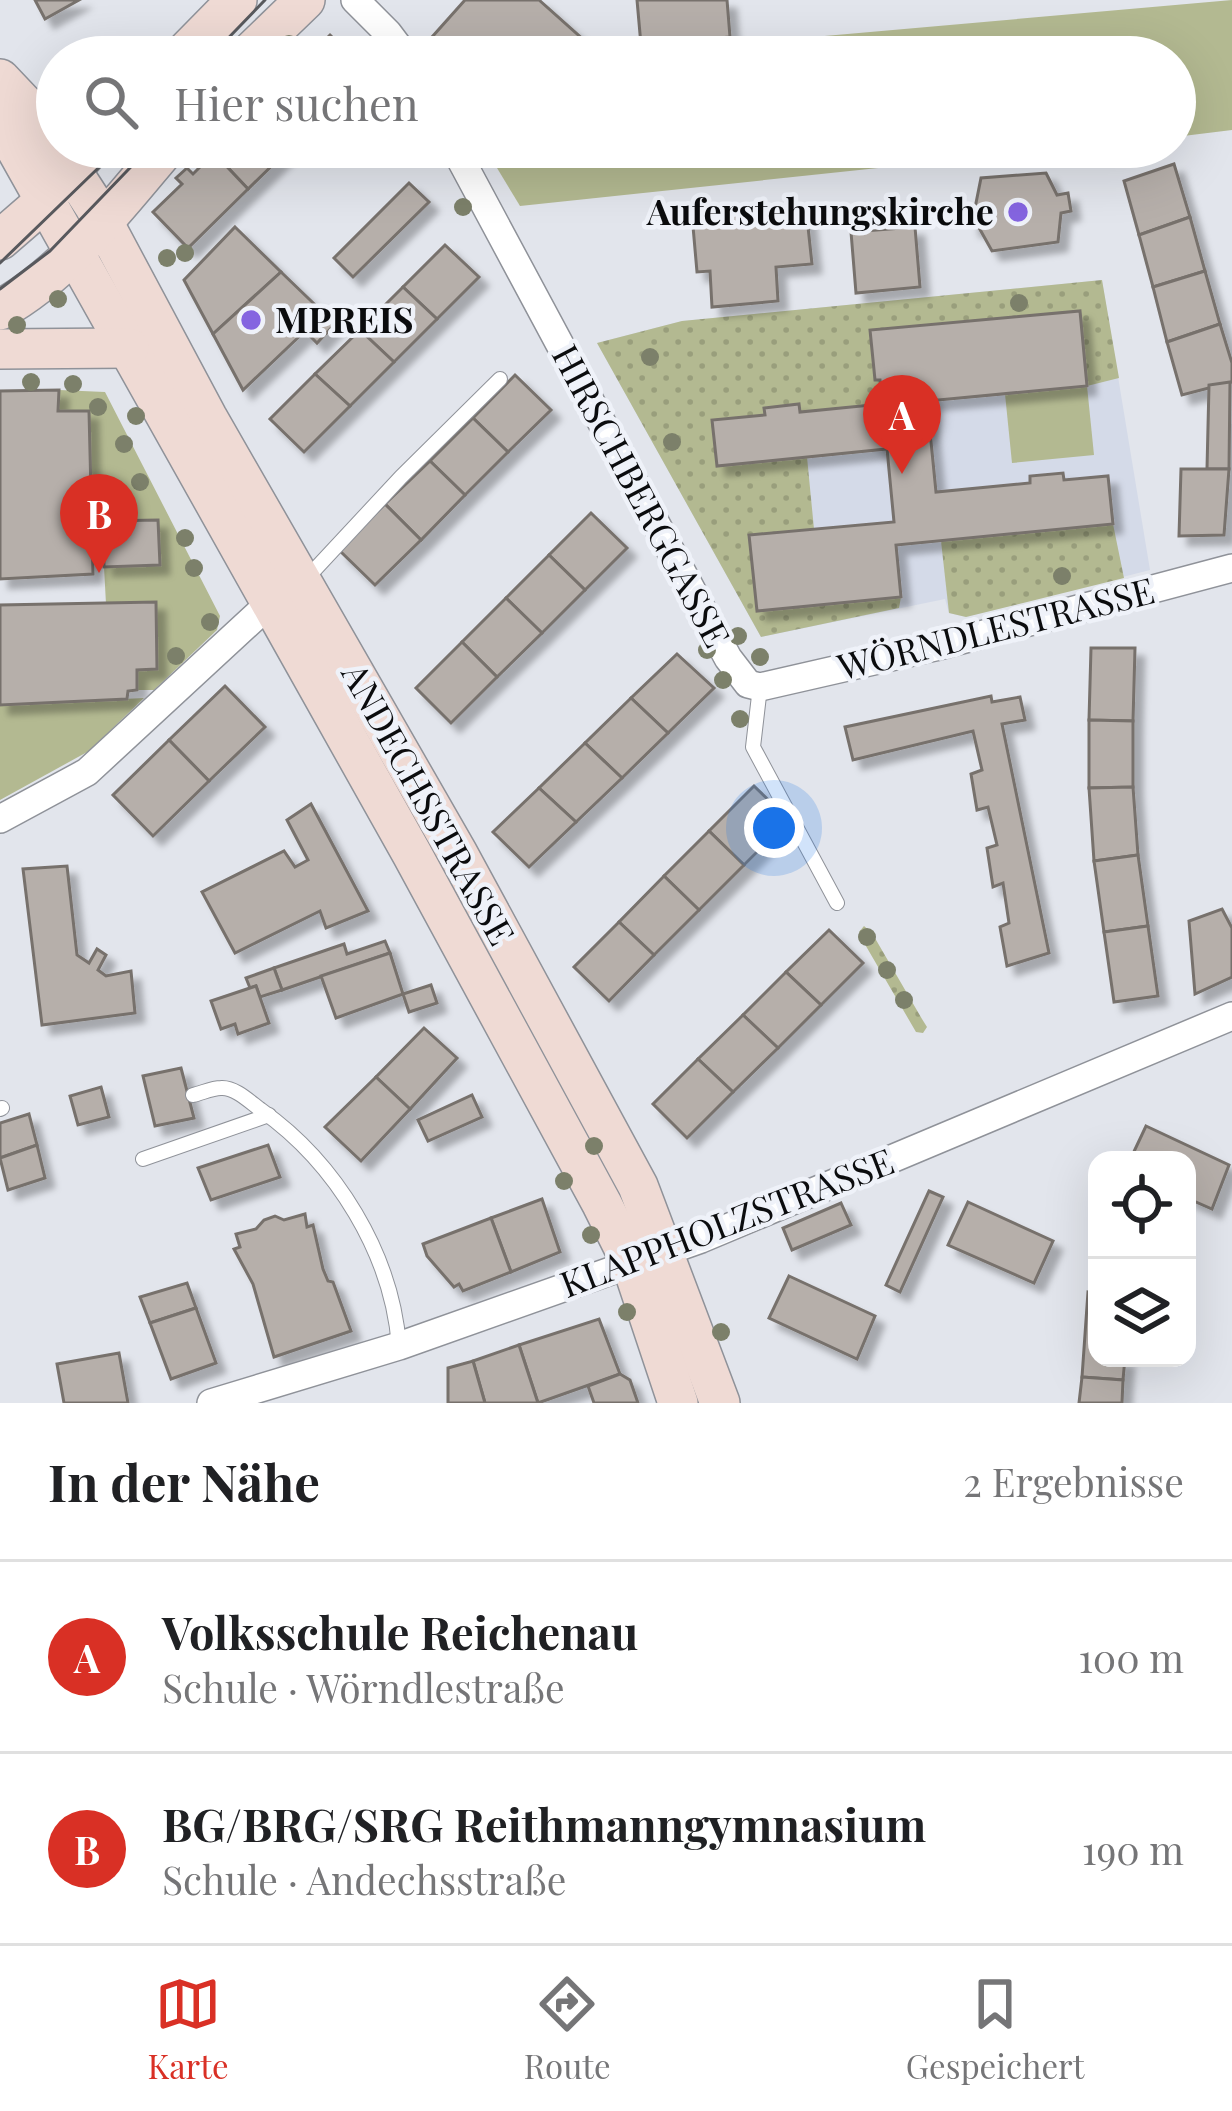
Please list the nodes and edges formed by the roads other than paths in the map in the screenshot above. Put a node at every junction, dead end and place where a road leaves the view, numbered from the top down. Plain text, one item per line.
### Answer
1 (237, 0) edge
2 (355, 0) edge
3 (297, 5) edge
4 (202, 36) edge
5 (267, 36) edge
6 (391, 36) edge
7 (0, 79) edge
8 (36, 117) edge
9 (0, 120) edge
10 (73, 168) edge
11 (85, 168) edge
12 (149, 168) edge
13 (465, 168) edge
14 (44, 202) junction
15 (102, 221) junction
16 (0, 240) edge
17 (74, 252) junction
18 (0, 310) edge
19 (129, 348) junction
20 (0, 349) edge
21 (500, 379) dead end
22 (192, 426) junction
23 (1232, 568) edge
24 (286, 593) junction
25 (760, 687) junction
26 (0, 819) edge
27 (837, 903) dead end
28 (1232, 1016) edge
29 (194, 1095) dead end
30 (269, 1115) junction
31 (143, 1159) dead end
32 (648, 1257) junction
33 (399, 1346) junction
34 (211, 1403) edge
35 (678, 1403) edge
36 (720, 1403) edge

1 - 4 street
2 - 6 street
3 - 5 street
7 - 8 street, ANDECHSSTRASSE
9 - 14 street, ANDECHSSTRASSE
10 - 14 street
11 - 15 street, ANDECHSSTRASSE
12 - 15 street
13 - 25 street, HIRSCHBERGGASSE
14 - 16 street
14 - 17 street, ANDECHSSTRASSE
15 - 17 street
15 - 22 street, ANDECHSSTRASSE
17 - 18 street
17 - 19 street, ANDECHSSTRASSE
19 - 20 street
19 - 22 street, ANDECHSSTRASSE
21 - 24 lane
22 - 24 street, ANDECHSSTRASSE
23 - 25 street, WÖRNDLESTRASSE
24 - 26 street
24 - 32 street, ANDECHSSTRASSE
25 - 27 lane
28 - 32 street, KLAPPHOLZSTRASSE
29 - 30 lane
30 - 31 lane
30 - 33 lane
32 - 33 street, KLAPPHOLZSTRASSE
32 - 35 street, ANDECHSSTRASSE
32 - 36 street, ANDECHSSTRASSE
33 - 34 street, KLAPPHOLZSTRASSE

